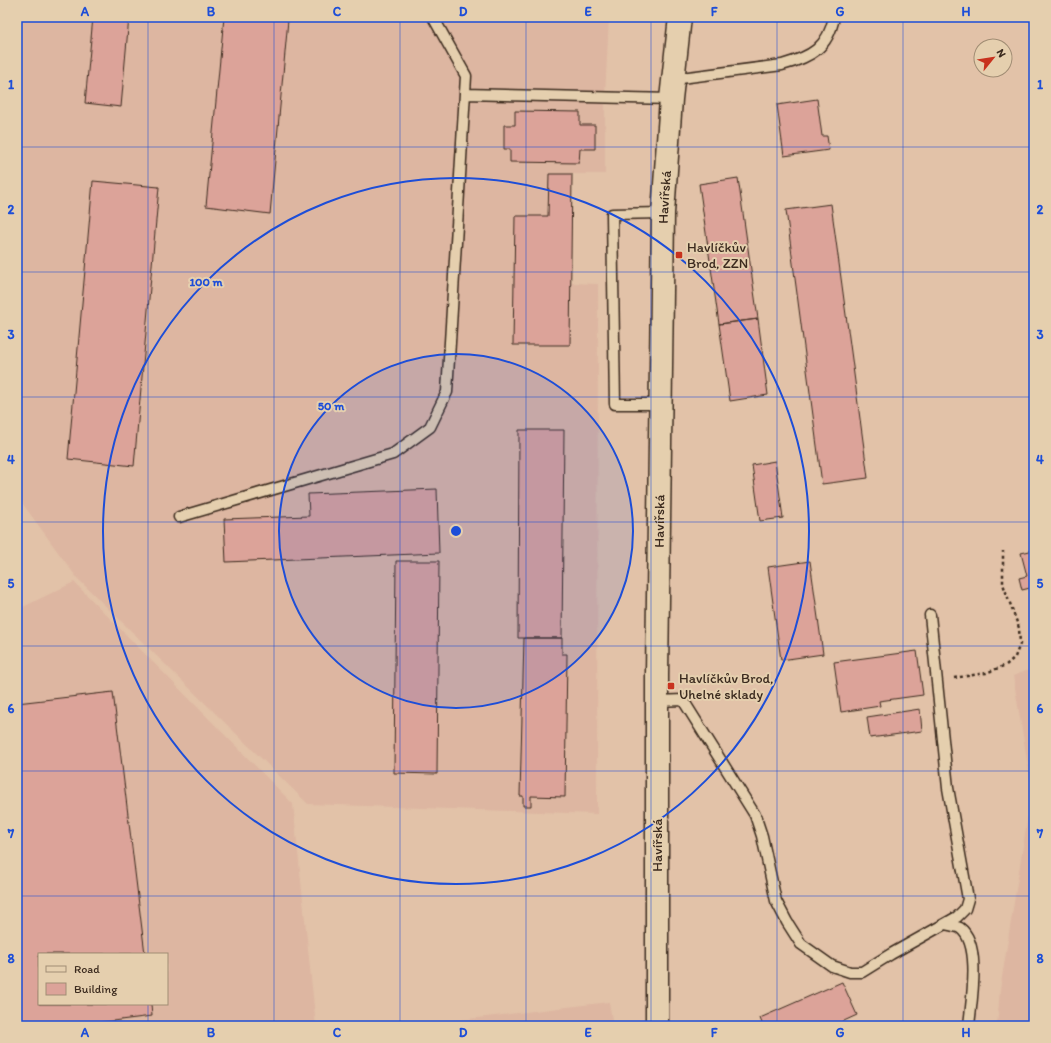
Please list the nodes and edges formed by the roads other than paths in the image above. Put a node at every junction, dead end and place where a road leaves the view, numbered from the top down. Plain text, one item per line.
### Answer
1 (434, 17) edge
2 (680, 17) edge
3 (834, 17) edge
4 (672, 89) junction
5 (465, 94) junction
6 (663, 213) junction
7 (661, 404) junction
8 (179, 517) dead end
9 (930, 615) dead end
10 (657, 701) junction
11 (945, 924) junction
12 (657, 1026) edge
13 (969, 1026) edge

1 - 5 lane
2 - 4 street, Havířská
3 - 4 lane
4 - 5 lane
4 - 6 street, Havířská
5 - 8 lane
6 - 7 street, Havířská
6 - 7 lane
7 - 10 street, Havířská
9 - 11 lane
10 - 11 lane
10 - 12 street, Havířská
11 - 13 lane

